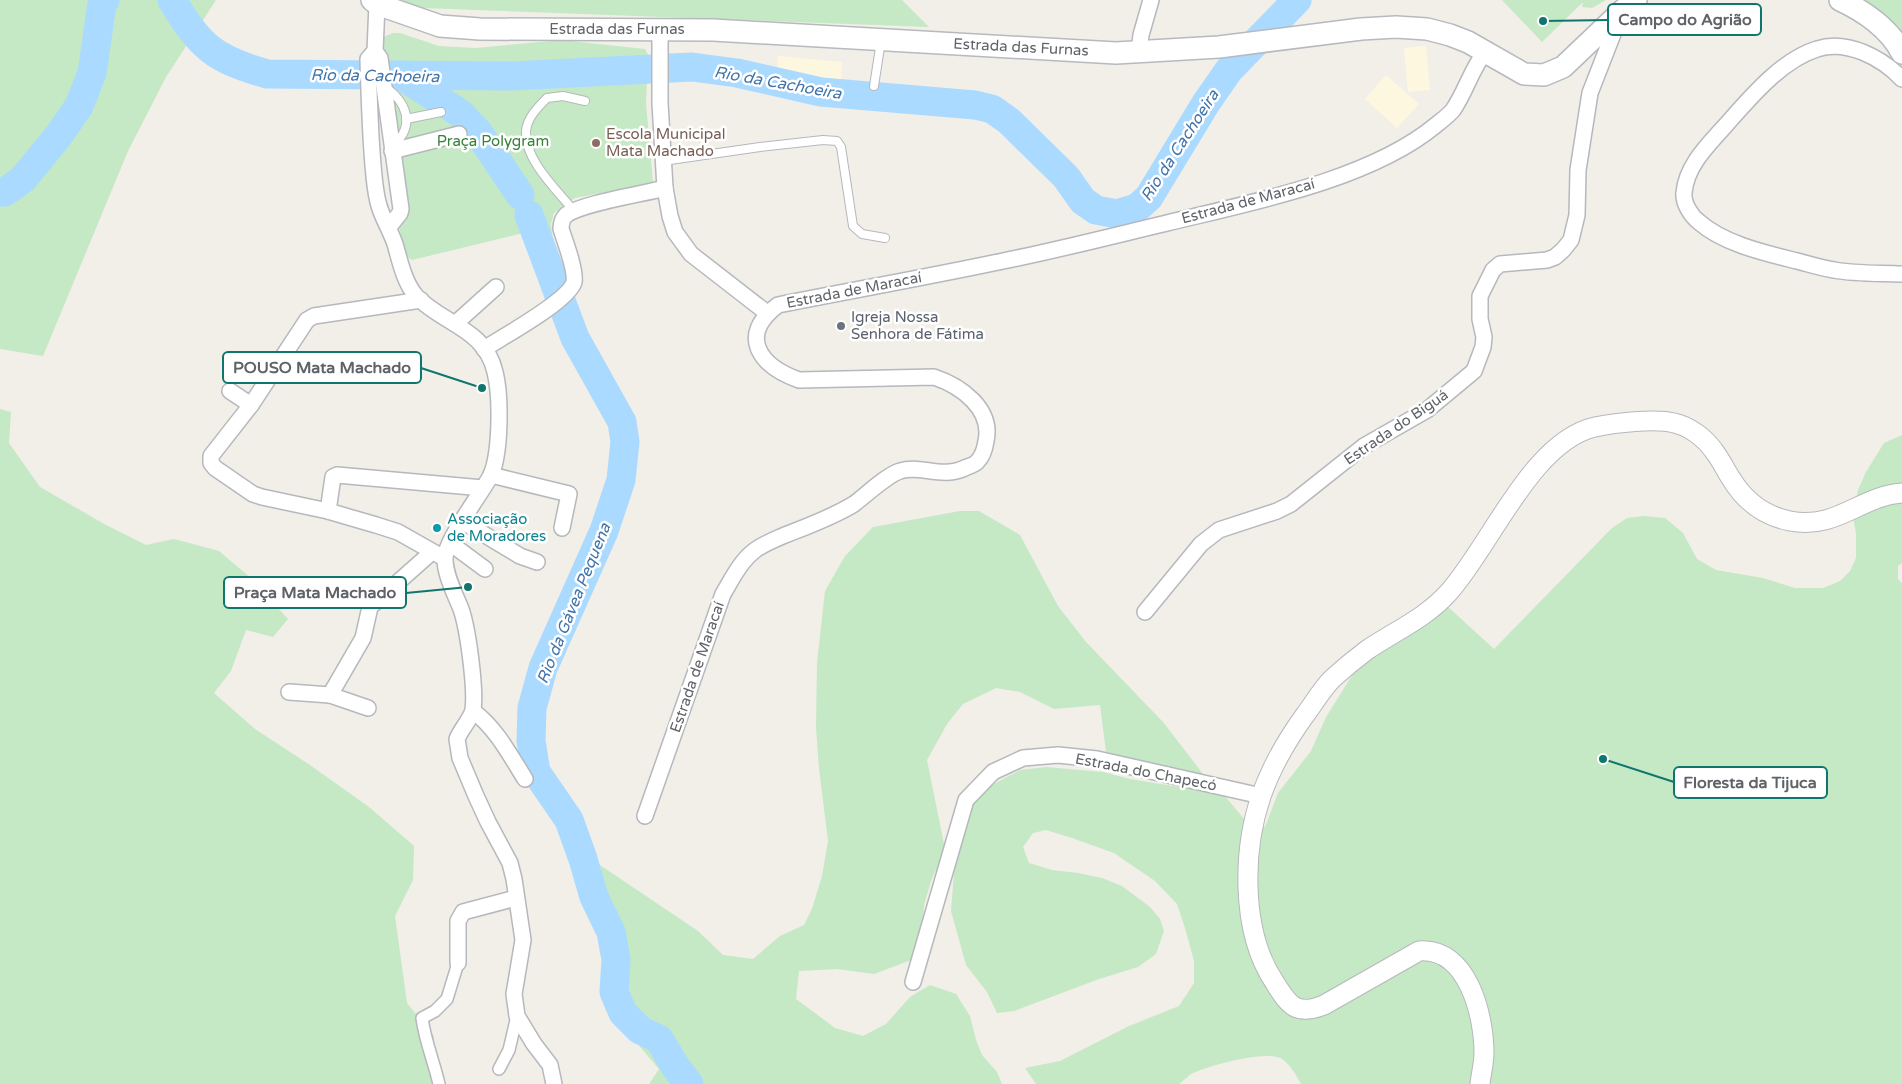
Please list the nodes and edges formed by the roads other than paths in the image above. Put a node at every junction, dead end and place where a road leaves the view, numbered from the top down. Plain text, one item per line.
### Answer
1 (1151, 0) edge
2 (1162, 0) edge
3 (1840, 0) edge
4 (374, 2) edge
5 (1629, 5) edge
6 (1147, 16) junction
7 (660, 29) junction
8 (881, 39) junction
9 (1139, 52) junction
10 (1484, 52) junction
11 (1902, 53) edge
12 (1902, 79) edge
13 (378, 81) junction
14 (874, 86) dead end
15 (585, 101) dead end
16 (440, 112) dead end
17 (406, 119) junction
18 (459, 134) dead end
19 (392, 149) junction
20 (663, 161) junction
21 (665, 188) junction
22 (574, 211) junction
23 (389, 227) junction
24 (885, 238) dead end
25 (1902, 274) edge
26 (496, 287) dead end
27 (421, 300) junction
28 (767, 313) junction
29 (456, 323) junction
30 (484, 349) junction
31 (230, 391) dead end
32 (251, 404) junction
33 (491, 474) junction
34 (480, 487) junction
35 (1902, 493) edge
36 (330, 506) junction
37 (462, 521) junction
38 (562, 528) dead end
39 (450, 543) junction
40 (438, 555) junction
41 (537, 562) dead end
42 (485, 569) dead end
43 (1145, 612) dead end
44 (289, 692) dead end
45 (330, 695) junction
46 (368, 708) dead end
47 (473, 711) junction
48 (525, 779) dead end
49 (1261, 796) junction
50 (645, 816) dead end
51 (516, 898) junction
52 (458, 963) joint
53 (913, 982) dead end
54 (517, 1016) junction
55 (499, 1069) dead end
56 (439, 1084) edge
57 (554, 1084) edge
58 (1480, 1084) edge

1 - 6 street
2 - 6 street
3 - 11 main road
4 - 7 main road, Estrada das Furnas
4 - 13 street
5 - 10 main road, Estrada das Furnas
5 - 43 street, Estrada do Biguá
6 - 9 street
7 - 8 main road, Estrada das Furnas
7 - 20 street
8 - 9 main road, Estrada das Furnas
8 - 14 lane
9 - 10 main road, Estrada das Furnas
10 - 28 street, Estrada de Maracaí
12 - 25 street
13 - 17 lane
13 - 19 street
13 - 23 street
15 - 22 lane
16 - 17 lane
17 - 19 lane
18 - 19 street
19 - 23 street
20 - 21 street
20 - 24 lane
21 - 22 street
21 - 28 street
22 - 30 street
23 - 27 street
26 - 29 street
27 - 29 street
27 - 32 street
28 - 50 street, Estrada de Maracaí
29 - 30 street
30 - 33 street
31 - 32 street
32 - 36 street
33 - 34 street
33 - 38 street
34 - 36 street
34 - 37 street
35 - 49 street
36 - 40 street
37 - 39 street
37 - 41 street
39 - 40 street
39 - 42 street
40 - 45 street
40 - 47 street
44 - 45 street
45 - 46 street
47 - 48 street
47 - 51 street
49 - 53 street, Estrada do Chapecó
49 - 58 street
51 - 52 street
51 - 54 street
52 - 56 street
54 - 55 street
54 - 57 street

